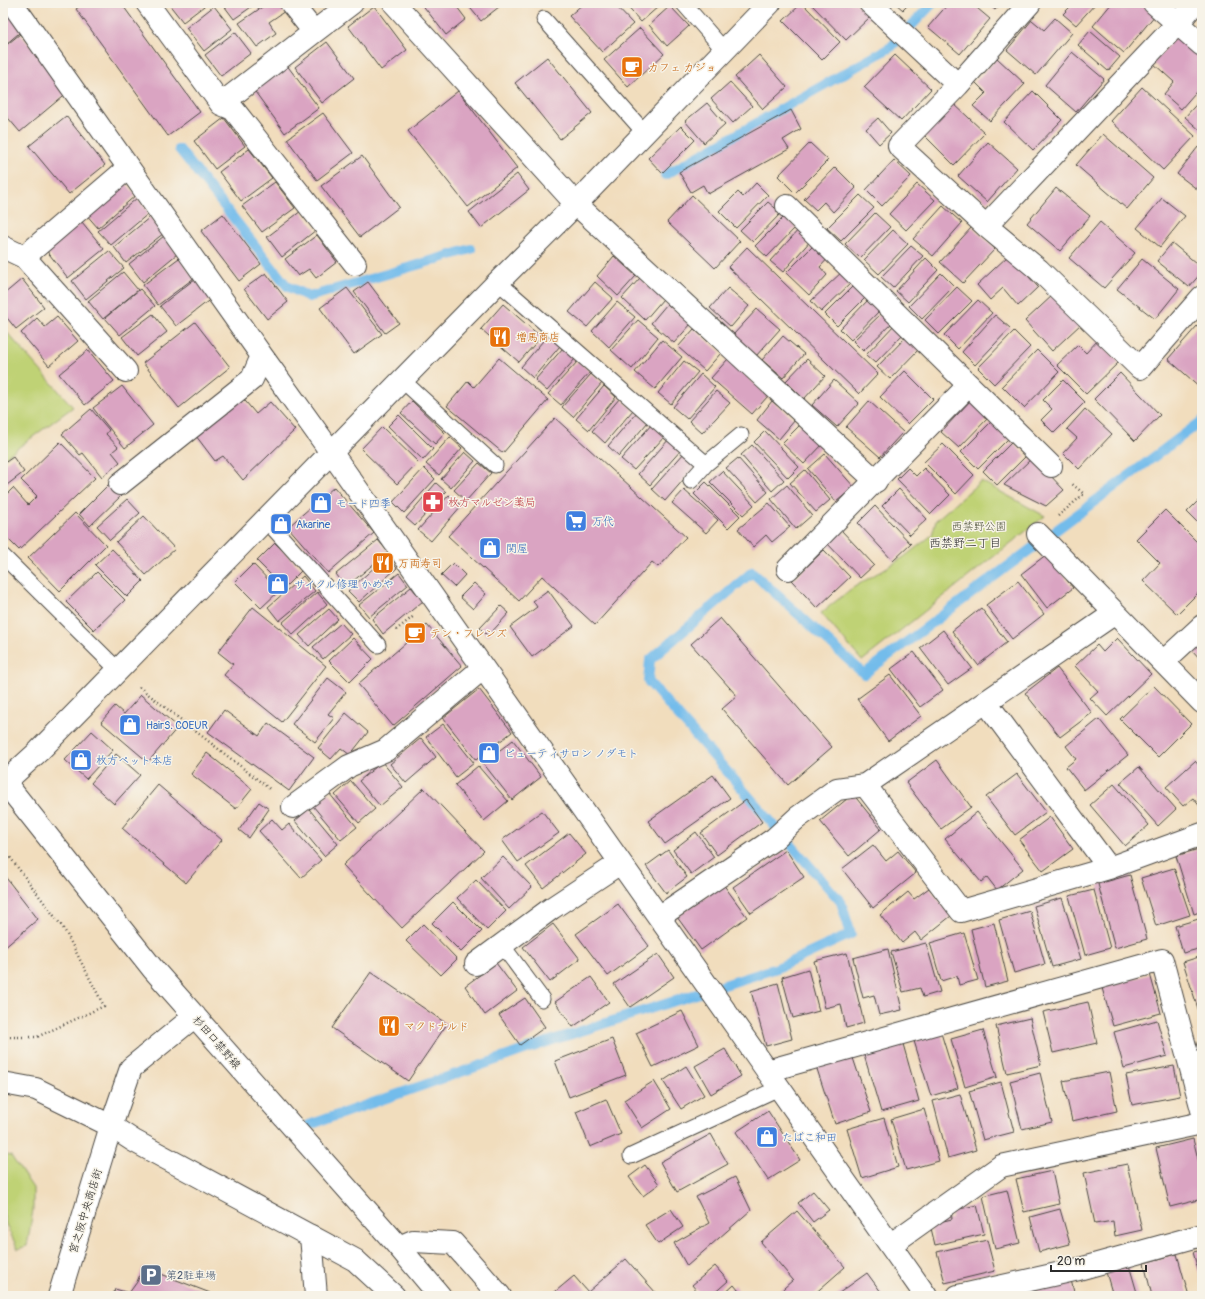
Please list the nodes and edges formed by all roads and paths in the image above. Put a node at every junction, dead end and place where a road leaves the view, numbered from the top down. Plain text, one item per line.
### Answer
1 (12, 3) edge
2 (147, 3) edge
3 (291, 3) edge
4 (352, 3) edge
5 (394, 3) edge
6 (683, 3) edge
7 (770, 3) edge
8 (870, 3) edge
9 (1030, 3) edge
10 (1154, 3) edge
11 (1195, 3) edge
12 (544, 19) dead end
13 (1178, 23) junction
14 (314, 32) junction
15 (1202, 45) edge
16 (724, 50) junction
17 (958, 85) junction
18 (221, 104) junction
19 (644, 132) junction
20 (128, 168) junction
21 (576, 204) junction
22 (787, 206) dead end
23 (986, 226) junction
24 (3, 247) edge
25 (24, 257) junction
26 (355, 264) dead end
27 (498, 282) junction
28 (1202, 297) edge
29 (262, 356) junction
30 (126, 371) dead end
31 (402, 380) junction
32 (969, 385) junction
33 (741, 435) dead end
34 (331, 452) junction
35 (706, 464) junction
36 (495, 466) dead end
37 (1051, 466) joint
38 (691, 481) dead end
39 (876, 481) junction
40 (120, 484) dead end
41 (266, 520) junction
42 (1043, 539) joint
43 (3, 556) edge
44 (788, 569) dead end
45 (435, 600) junction
46 (1115, 613) junction
47 (1202, 626) edge
48 (378, 645) joint
49 (1163, 662) junction
50 (483, 668) junction
51 (118, 670) junction
52 (986, 702) junction
53 (1202, 702) edge
54 (4, 782) edge
55 (865, 785) junction
56 (293, 807) joint
57 (1202, 834) edge
58 (3, 848) edge
59 (620, 863) junction
60 (1109, 868) junction
61 (659, 917) junction
62 (502, 945) junction
63 (476, 964) dead end
64 (542, 999) dead end
65 (196, 1016) junction
66 (3, 1037) edge
67 (767, 1071) junction
68 (3, 1083) edge
69 (779, 1088) junction
70 (1202, 1110) edge
71 (1202, 1122) edge
72 (111, 1126) junction
73 (631, 1156) dead end
74 (1202, 1235) edge
75 (311, 1236) junction
76 (890, 1245) junction
77 (400, 1247) junction
78 (59, 1296) edge
79 (316, 1296) edge
80 (394, 1296) edge
81 (440, 1296) edge
82 (500, 1296) edge
83 (926, 1296) edge
84 (958, 1296) edge

1 - 20 street
2 - 18 street
3 - 14 street
4 - 14 street
5 - 21 street
6 - 16 lane
7 - 16 street
8 - 17 street
9 - 17 street
10 - 13 street
11 - 13 street
12 - 19 lane
13 - 15 street
13 - 23 street
14 - 18 street
16 - 19 street
17 - 23 street
18 - 26 street
19 - 21 street
20 - 25 street
20 - 29 street
21 - 27 street
21 - 39 street
22 - 32 street
23 - 28 street
24 - 25 street
25 - 30 street
27 - 31 street
27 - 35 lane
29 - 34 street
29 - 40 street
31 - 34 street
31 - 36 lane
32 - 37 street
32 - 39 street
33 - 35 lane
34 - 41 street
34 - 45 street
35 - 38 lane
37 - 42 path
39 - 44 street
41 - 48 lane
41 - 51 street
42 - 46 street
43 - 51 lane
45 - 48 path
45 - 50 street
46 - 49 street
46 - 52 street
47 - 49 street
49 - 53 street
50 - 56 street
50 - 59 street
51 - 54 street
51 - 56 path
52 - 55 street
52 - 60 street
54 - 65 street, 杉田口禁野線
55 - 60 street
55 - 61 street
57 - 60 street
58 - 66 path
59 - 61 street
59 - 62 street
61 - 67 street
62 - 63 street
62 - 64 lane
65 - 72 street, 宮之阪中央商店街
65 - 77 street, 杉田口禁野線
67 - 69 street
67 - 70 street
68 - 72 street
69 - 73 lane
69 - 76 street
71 - 76 street
72 - 75 street
72 - 78 street, 宮之阪中央商店街
74 - 84 street
75 - 79 street
75 - 80 street
76 - 83 street
77 - 81 street, 杉田口禁野線
77 - 82 street

